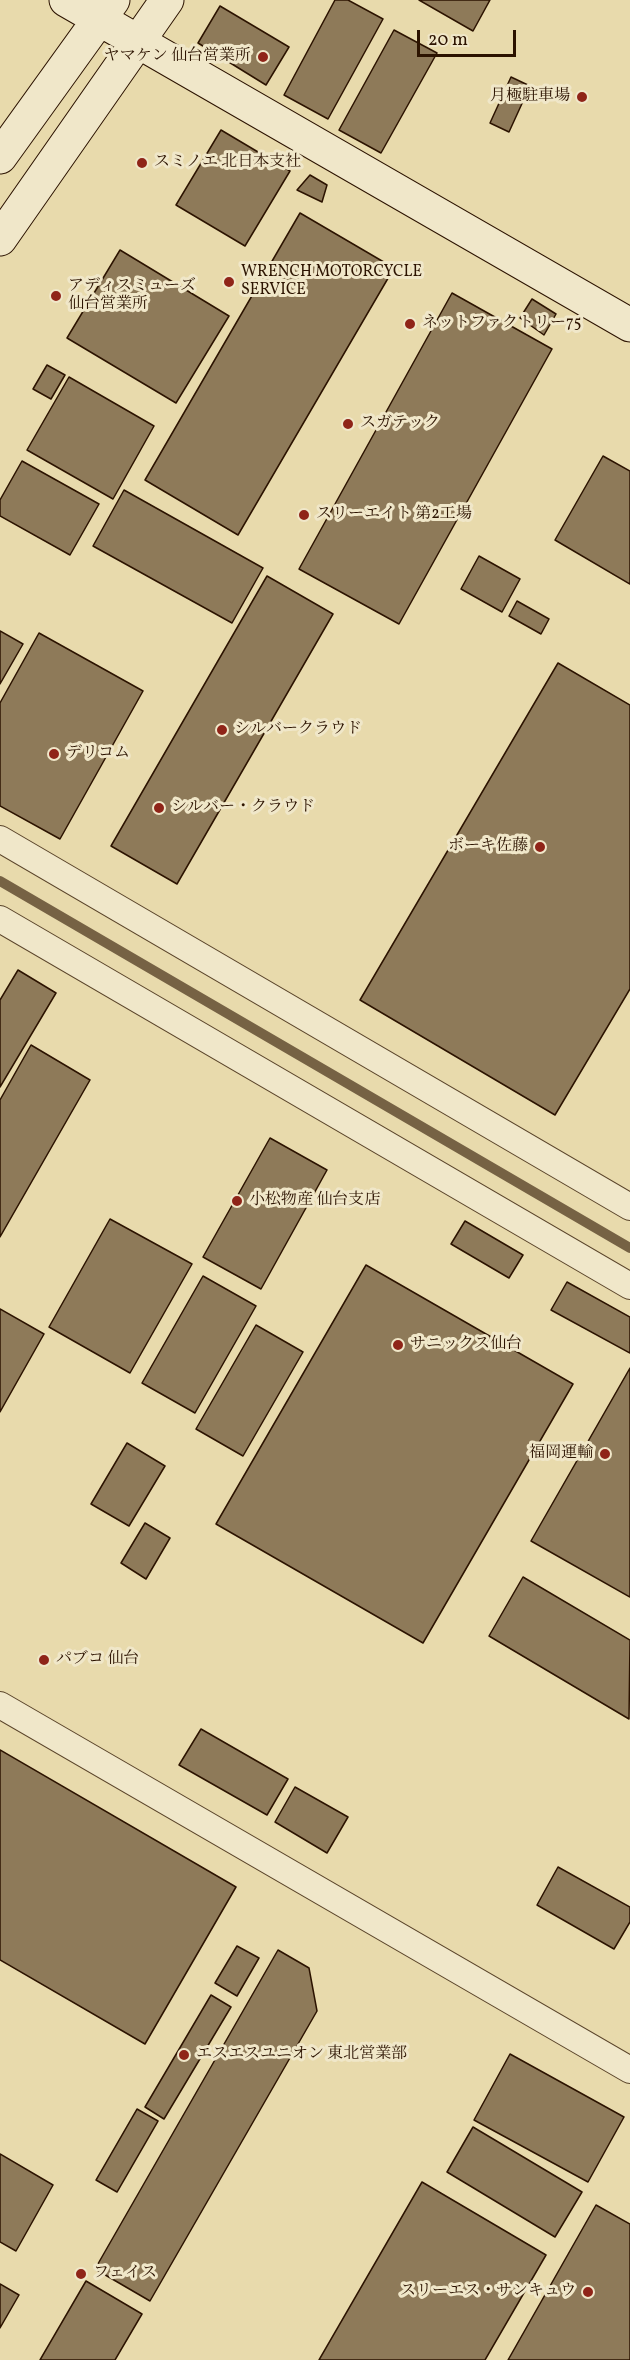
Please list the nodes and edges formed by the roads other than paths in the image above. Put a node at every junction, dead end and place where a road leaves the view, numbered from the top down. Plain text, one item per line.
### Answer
1 (66, 0) edge
2 (167, 0) edge
3 (106, 10) edge
4 (139, 42) junction
5 (0, 157) edge
6 (0, 238) edge
7 (630, 325) edge
8 (0, 839) edge
9 (0, 919) edge
10 (630, 1207) edge
11 (630, 1286) edge
12 (0, 1705) edge
13 (630, 2070) edge

1 - 3 street
2 - 4 street
3 - 4 street
3 - 5 street
4 - 6 street
4 - 7 street
8 - 10 street
9 - 11 street
12 - 13 street

